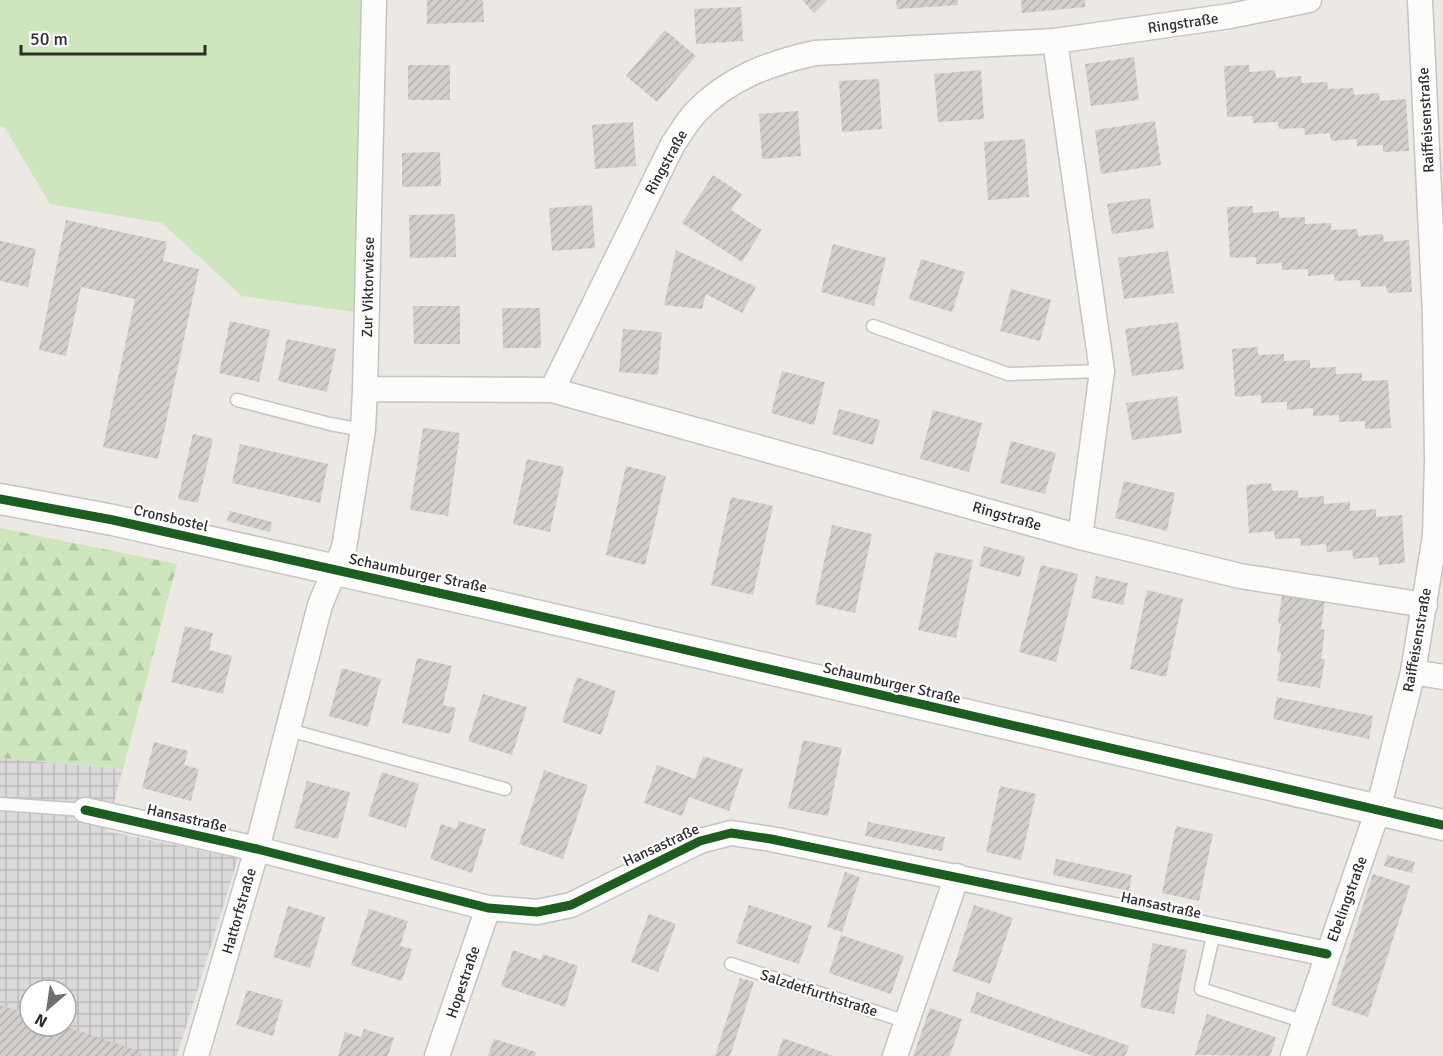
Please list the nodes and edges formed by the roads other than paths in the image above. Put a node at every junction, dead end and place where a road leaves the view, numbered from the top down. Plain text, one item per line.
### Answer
1 (374, 0) edge
2 (1309, 0) edge
3 (1420, 0) edge
4 (1055, 41) junction
5 (873, 326) dead end
6 (1102, 371) junction
7 (366, 389) junction
8 (552, 390) junction
9 (237, 400) dead end
10 (363, 430) junction
11 (0, 499) edge
12 (1080, 537) junction
13 (334, 570) junction
14 (1425, 604) junction
15 (1413, 672) junction
16 (1443, 677) edge
17 (288, 730) junction
18 (505, 789) dead end
19 (0, 804) edge
20 (85, 810) joint
21 (1378, 810) junction
22 (1443, 825) edge
23 (257, 849) junction
24 (957, 876) junction
25 (488, 908) junction
26 (1214, 932) junction
27 (1327, 954) junction
28 (730, 964) dead end
29 (907, 1022) junction
30 (1305, 1022) junction
31 (196, 1056) edge
32 (437, 1056) edge
33 (896, 1056) edge
34 (1293, 1056) edge

1 - 7 street, Zur Viktorwiese
2 - 4 street, Ringstraße
3 - 14 street, Raiffeisenstraße
4 - 6 street
4 - 8 street, Ringstraße
5 - 6 lane
6 - 12 street
7 - 8 street, Ringstraße
7 - 10 street, Zur Viktorwiese
8 - 12 street, Ringstraße
9 - 10 lane
10 - 13 street, Zur Viktorwiese
11 - 13 street, Cronsbostel
12 - 14 street, Ringstraße
13 - 17 street, Hattorfstraße
13 - 21 street, Schaumburger Straße
14 - 15 street, Raiffeisenstraße
15 - 16 street
15 - 21 street, Raiffeisenstraße
17 - 18 lane
17 - 23 street, Hattorfstraße
19 - 20 lane
20 - 23 street, Hansastraße
21 - 22 street, Schaumburger Straße
21 - 27 street, Ebelingstraße
23 - 25 street, Hansastraße
23 - 31 street, Hattorfstraße
24 - 25 street, Hansastraße
24 - 26 street, Hansastraße
24 - 29 street
25 - 32 street, Hopestraße
26 - 27 street, Hansastraße
26 - 30 lane, Hansastraße
27 - 30 street, Ebelingstraße
28 - 29 lane, Salzdetfurthstraße
29 - 33 street
30 - 34 street, Ebelingstraße

